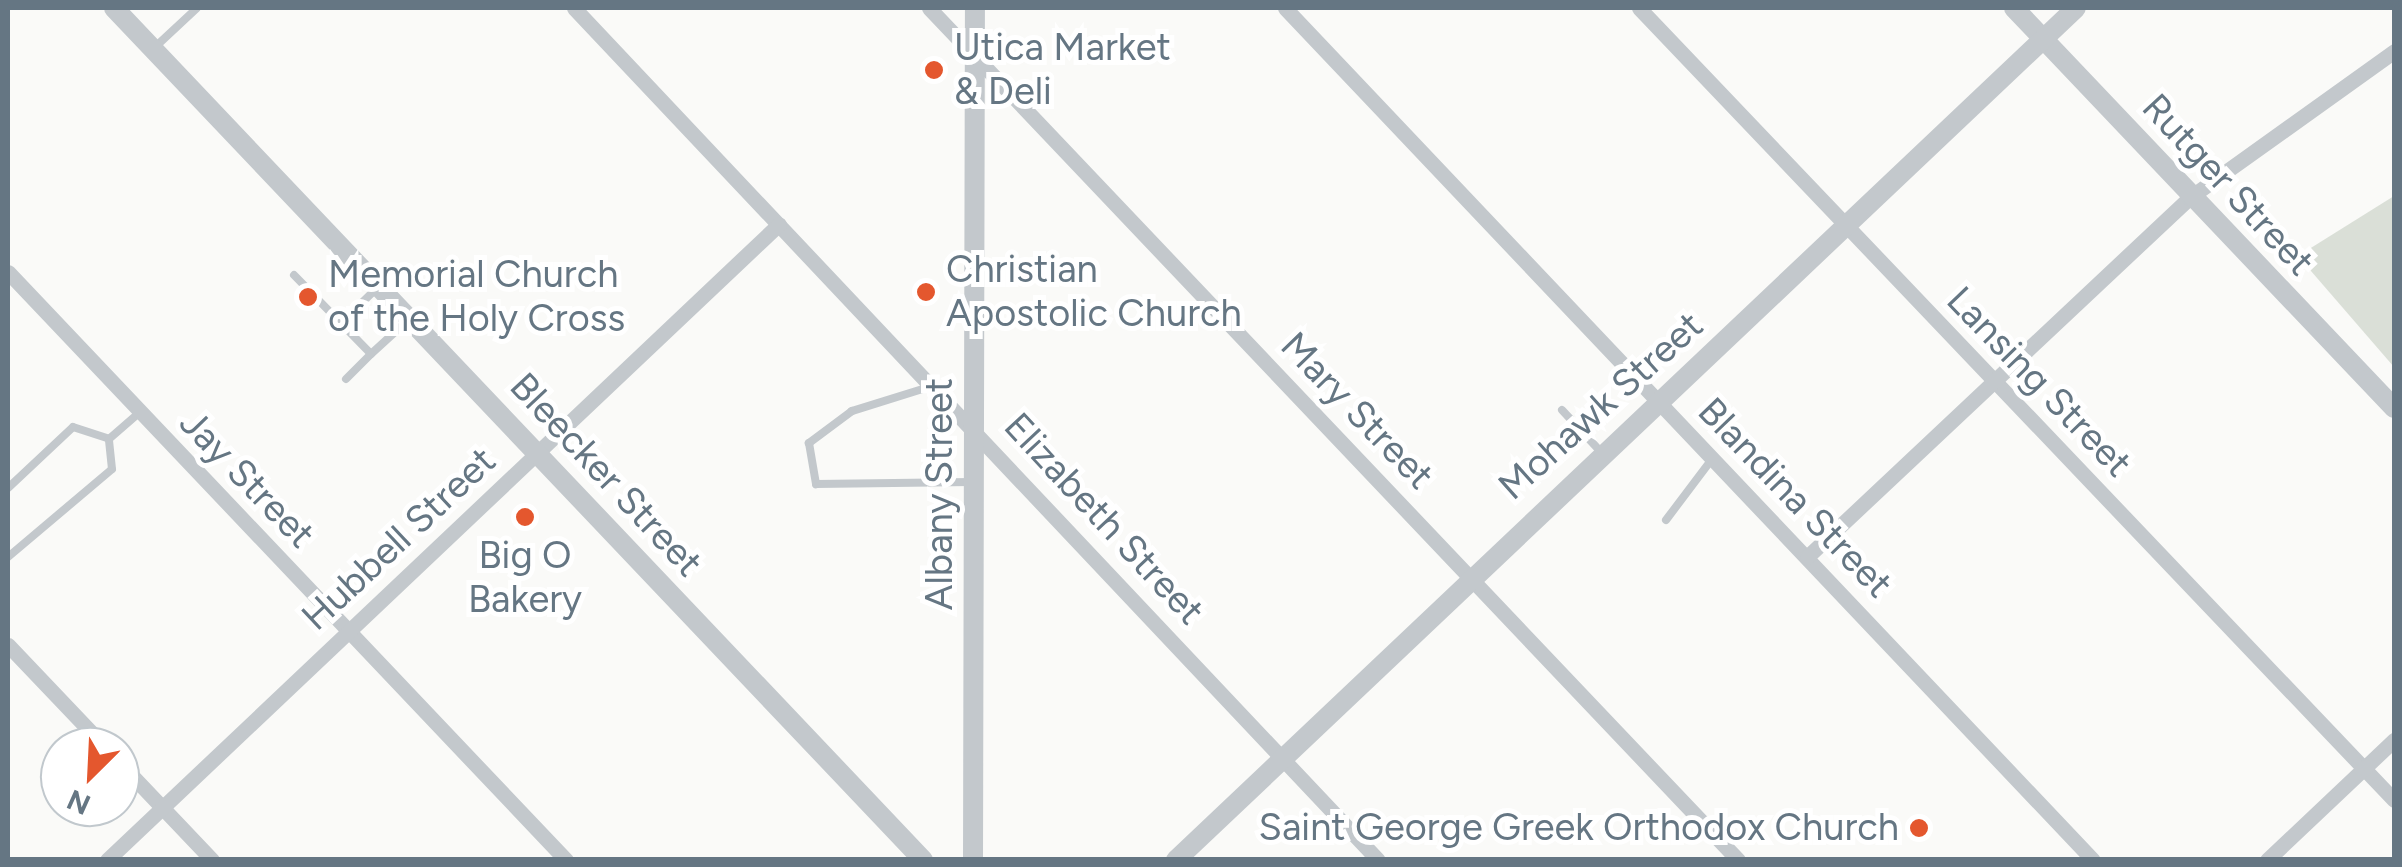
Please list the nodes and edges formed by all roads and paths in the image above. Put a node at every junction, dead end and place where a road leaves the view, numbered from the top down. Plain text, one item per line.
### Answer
1 (114, 8) edge
2 (196, 8) edge
3 (574, 8) edge
4 (930, 8) edge
5 (976, 8) edge
6 (1285, 8) edge
7 (1640, 8) edge
8 (2014, 8) edge
9 (2076, 8) edge
10 (2044, 38) junction
11 (153, 49) junction
12 (2394, 51) edge
13 (976, 57) junction
14 (2189, 198) junction
15 (779, 224) junction
16 (1845, 225) junction
17 (294, 275) dead end
18 (10, 279) edge
19 (379, 287) junction
20 (409, 319) junction
21 (340, 323) junction
22 (371, 354) junction
23 (346, 378) dead end
24 (1995, 384) junction
25 (933, 386) junction
26 (1658, 402) junction
27 (2394, 408) edge
28 (1562, 410) dead end
29 (140, 414) junction
30 (974, 429) junction
31 (109, 439) junction
32 (537, 453) junction
33 (1602, 453) junction
34 (1712, 459) junction
35 (975, 482) junction
36 (8, 488) edge
37 (1666, 520) dead end
38 (8, 557) edge
39 (1807, 558) junction
40 (1468, 576) junction
41 (348, 632) junction
42 (8, 645) edge
43 (85, 727) edge
44 (2394, 740) edge
45 (1284, 756) junction
46 (2364, 768) junction
47 (140, 784) edge
48 (2394, 800) edge
49 (162, 808) junction
50 (108, 860) edge
51 (212, 860) edge
52 (566, 860) edge
53 (923, 860) edge
54 (973, 860) edge
55 (1176, 860) edge
56 (1378, 860) edge
57 (1738, 860) edge
58 (2093, 860) edge
59 (2267, 860) edge

1 - 11 street, Bleecker Street
2 - 11 lane
3 - 15 street, Elizabeth Street
4 - 13 street, Mary Street
5 - 13 street, Albany Street
6 - 26 street, Blandina Street
7 - 16 street, Lansing Street
8 - 10 street, Rutger Street
9 - 10 street, Mohawk Street
10 - 14 street, Rutger Street
10 - 16 street, Mohawk Street
11 - 19 street, Bleecker Street
12 - 14 street
13 - 30 street, Albany Street
13 - 40 street, Mary Street
14 - 24 street
14 - 27 street, Rutger Street
15 - 25 street, Elizabeth Street
15 - 32 street, Hubbell Street
16 - 24 street, Lansing Street
16 - 26 street, Mohawk Street
17 - 21 lane
18 - 29 street, Jay Street
19 - 20 street, Bleecker Street
19 - 21 lane
20 - 22 lane
20 - 32 street, Bleecker Street
21 - 22 lane
22 - 23 lane
24 - 39 street
24 - 46 street, Lansing Street
25 - 30 street, Elizabeth Street
25 - 35 lane
26 - 33 street, Mohawk Street
26 - 34 street, Blandina Street
28 - 33 lane
29 - 31 lane
29 - 41 street, Jay Street
30 - 35 street, Albany Street
30 - 45 street, Elizabeth Street
31 - 36 lane
31 - 38 lane
32 - 41 street, Hubbell Street
32 - 53 street, Bleecker Street
33 - 40 street, Mohawk Street
34 - 37 lane
34 - 39 street, Blandina Street
35 - 54 street, Albany Street
39 - 58 street, Blandina Street
40 - 45 street, Mohawk Street
40 - 57 street, Mary Street
41 - 49 street, Hubbell Street
41 - 52 street, Jay Street
42 - 43 street
44 - 46 street
45 - 55 street, Mohawk Street
45 - 56 street, Elizabeth Street
46 - 48 street, Lansing Street
46 - 59 street
47 - 49 street
49 - 50 street, Hubbell Street
49 - 51 street

